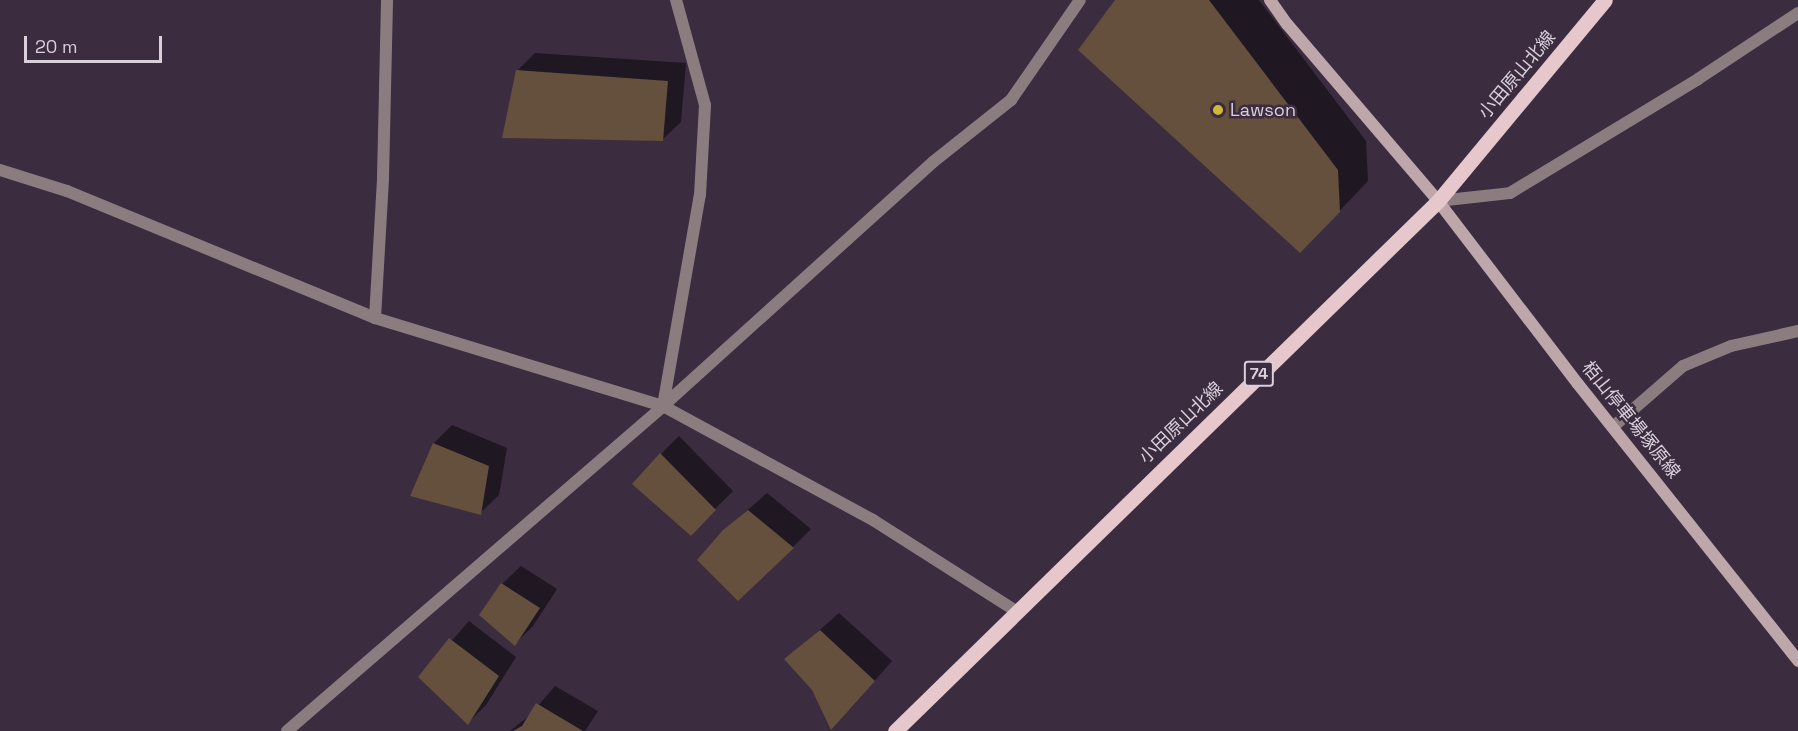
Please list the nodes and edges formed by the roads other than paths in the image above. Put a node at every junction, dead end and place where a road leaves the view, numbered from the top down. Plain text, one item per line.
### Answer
1 (387, 0) edge
2 (676, 0) edge
3 (1080, 0) edge
4 (1270, 0) edge
5 (1605, 0) edge
6 (1798, 13) edge
7 (0, 170) edge
8 (1438, 201) junction
9 (375, 318) junction
10 (1798, 331) edge
11 (663, 406) junction
12 (1614, 426) junction
13 (1016, 611) junction
14 (1798, 662) edge
15 (287, 731) edge
16 (895, 731) edge

1 - 9 street
2 - 11 street
3 - 11 street
4 - 8 main road, 栢山停車場塚原線
5 - 8 main road, 小田原山北線 / 74
6 - 8 street
7 - 9 street
8 - 12 main road, 栢山停車場塚原線
8 - 13 main road, 小田原山北線 / 74
9 - 11 street
10 - 12 street
11 - 13 street
11 - 15 street
12 - 14 main road, 栢山停車場塚原線
13 - 16 main road, 小田原山北線 / 74

